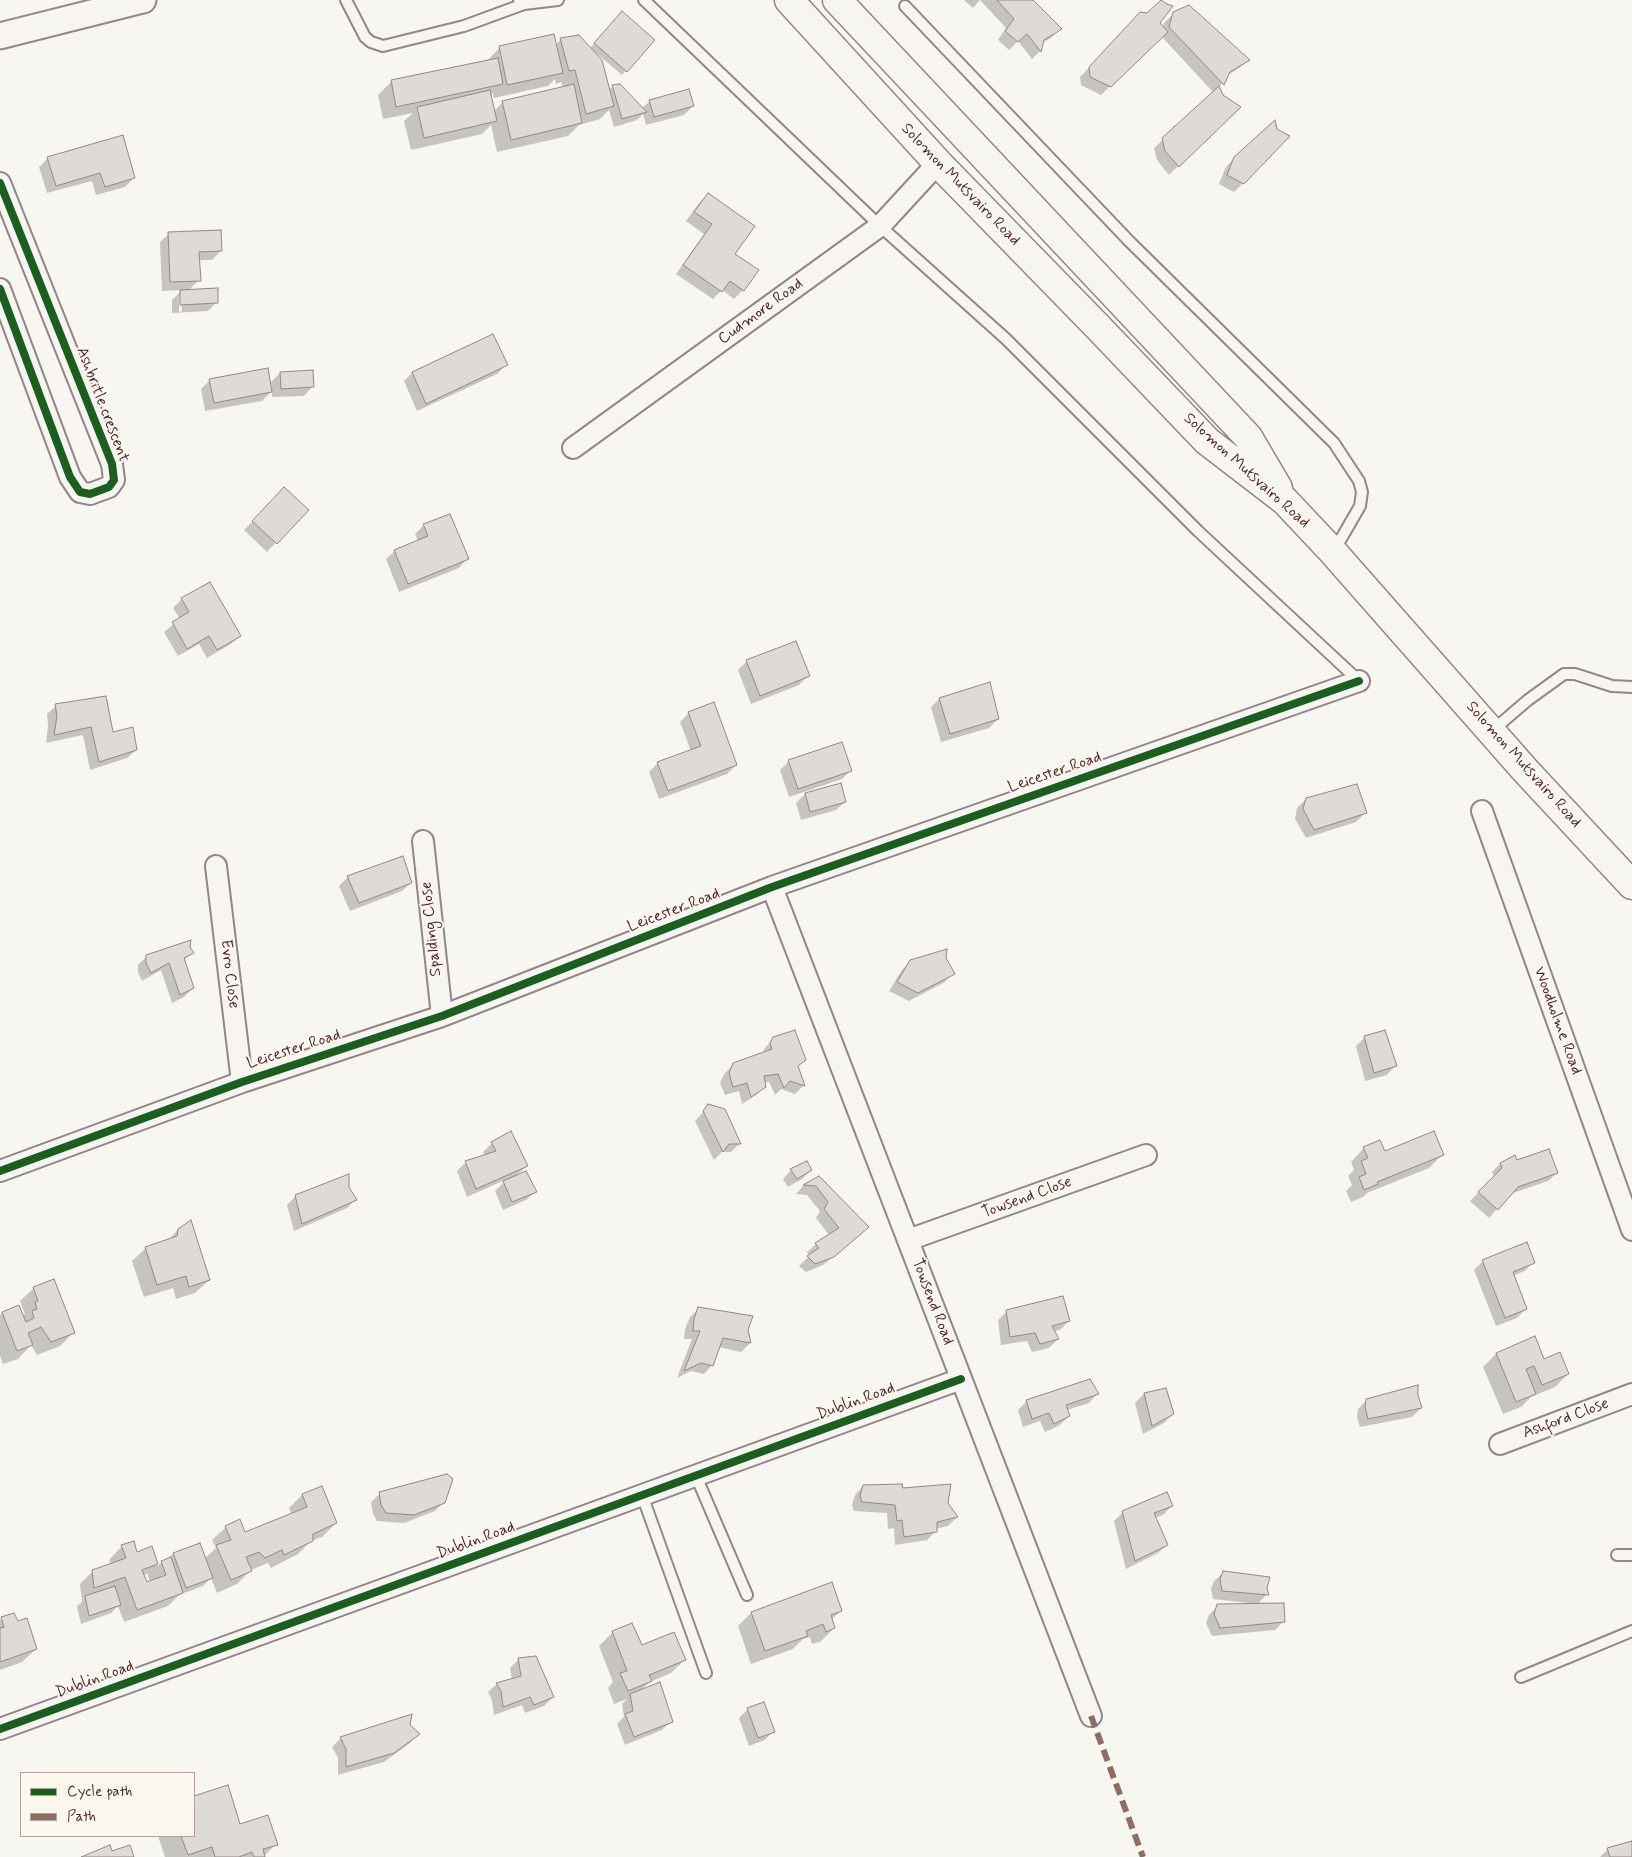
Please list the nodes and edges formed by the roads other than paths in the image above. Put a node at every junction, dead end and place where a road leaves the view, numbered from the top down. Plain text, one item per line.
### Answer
1 (143, 0) edge
2 (346, 0) edge
3 (558, 0) edge
4 (644, 0) edge
5 (789, 0) edge
6 (837, 0) edge
7 (522, 2) edge
8 (905, 6) dead end
9 (0, 36) edge
10 (938, 164) junction
11 (0, 184) edge
12 (880, 226) junction
13 (0, 289) edge
14 (574, 448) dead end
15 (1285, 501) junction
16 (1333, 552) junction
17 (1359, 681) joint
18 (1632, 687) edge
19 (1492, 731) junction
20 (1482, 812) dead end
21 (423, 841) dead end
22 (216, 866) dead end
23 (1632, 885) edge
24 (772, 887) junction
25 (442, 1016) junction
26 (242, 1082) junction
27 (1146, 1155) dead end
28 (0, 1171) edge
29 (1632, 1230) edge
30 (908, 1240) junction
31 (961, 1379) junction
32 (1632, 1394) edge
33 (1500, 1444) dead end
34 (696, 1476) junction
35 (642, 1495) junction
36 (1617, 1555) dead end
37 (1632, 1555) edge
38 (747, 1595) dead end
39 (1632, 1631) edge
40 (706, 1673) dead end
41 (1522, 1677) dead end
42 (1092, 1716) dead end
43 (0, 1729) edge

1 - 9 street
2 - 7 lane
3 - 7 lane
4 - 12 lane
5 - 10 highway, Solomon Mutsvairo Road
6 - 15 highway
8 - 16 lane
10 - 12 street, Cudmore Road
10 - 15 highway, Solomon Mutsvairo Road
11 - 13 street, Ashbritle crescent
12 - 14 street, Cudmore Road
12 - 17 lane
15 - 16 highway, Solomon Mutsvairo Road
16 - 19 highway, Solomon Mutsvairo Road
17 - 24 street, Leicester Road
18 - 19 lane
19 - 23 highway, Solomon Mutsvairo Road
20 - 29 street, Woodholme Road
21 - 25 street, Spalding Close
22 - 26 street, Evro Close
24 - 25 street, Leicester Road
24 - 30 street, Towsend Road
25 - 26 street, Leicester Road
26 - 28 street, Leicester Road
27 - 30 street, Towsend Close
30 - 31 street, Towsend Road
31 - 34 street, Dublin Road
31 - 42 street, Towsend Road
32 - 33 street, Ashford Close
34 - 35 street, Dublin Road
34 - 38 lane
35 - 40 lane
35 - 43 street, Dublin Road
36 - 37 lane
39 - 41 lane

